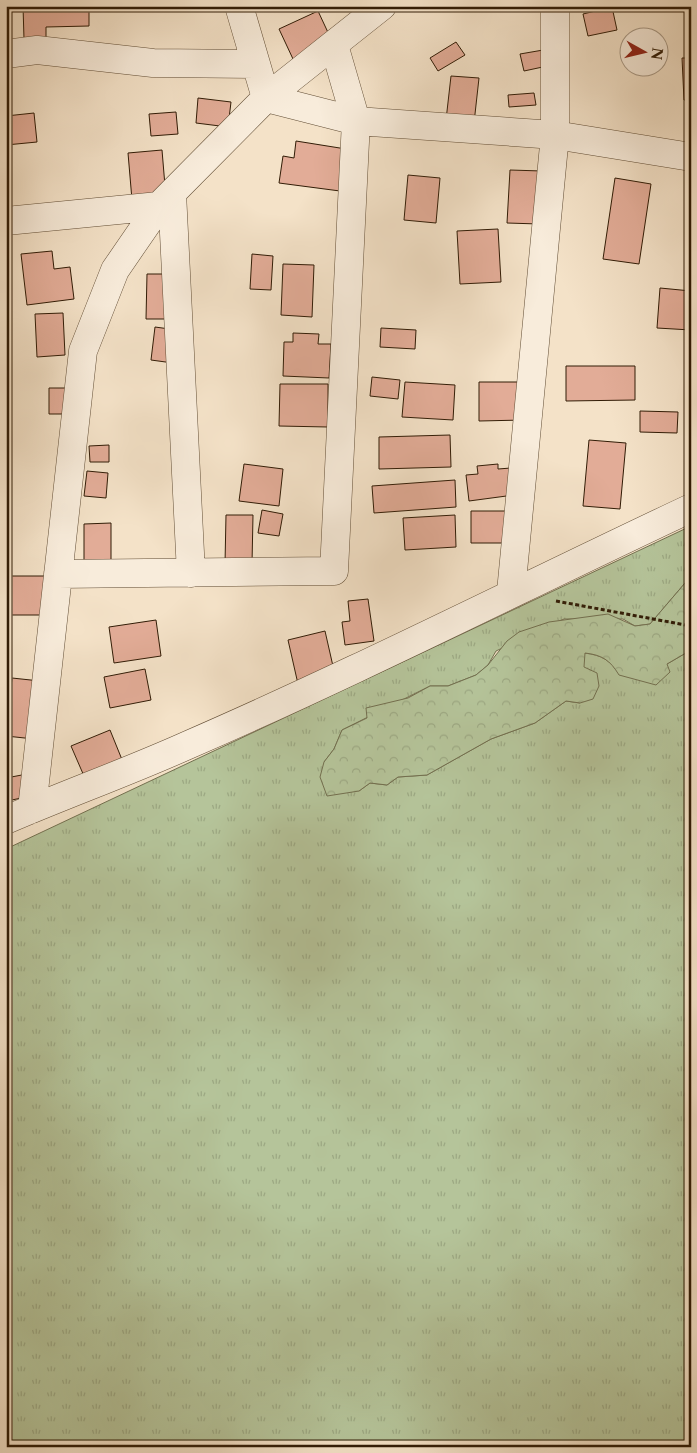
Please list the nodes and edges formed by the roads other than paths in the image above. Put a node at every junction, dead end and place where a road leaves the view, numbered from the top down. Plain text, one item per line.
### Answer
1 (238, 6) edge
2 (382, 6) edge
3 (555, 6) edge
4 (334, 45) junction
5 (6, 54) edge
6 (256, 64) junction
7 (266, 98) junction
8 (356, 121) junction
9 (556, 135) junction
10 (691, 157) edge
11 (165, 200) junction
12 (6, 221) edge
13 (691, 508) edge
14 (191, 573) junction
15 (58, 574) junction
16 (512, 592) junction
17 (32, 809) junction
18 (6, 820) edge

1 - 6 street
2 - 4 street
3 - 9 street
4 - 7 street
4 - 8 street
5 - 6 street
6 - 7 street
7 - 8 street
7 - 11 street
8 - 9 street
8 - 14 street
9 - 10 street
9 - 16 street
11 - 12 street
11 - 14 street
11 - 15 street
13 - 16 street
14 - 15 street
15 - 17 street
16 - 17 street
17 - 18 street

